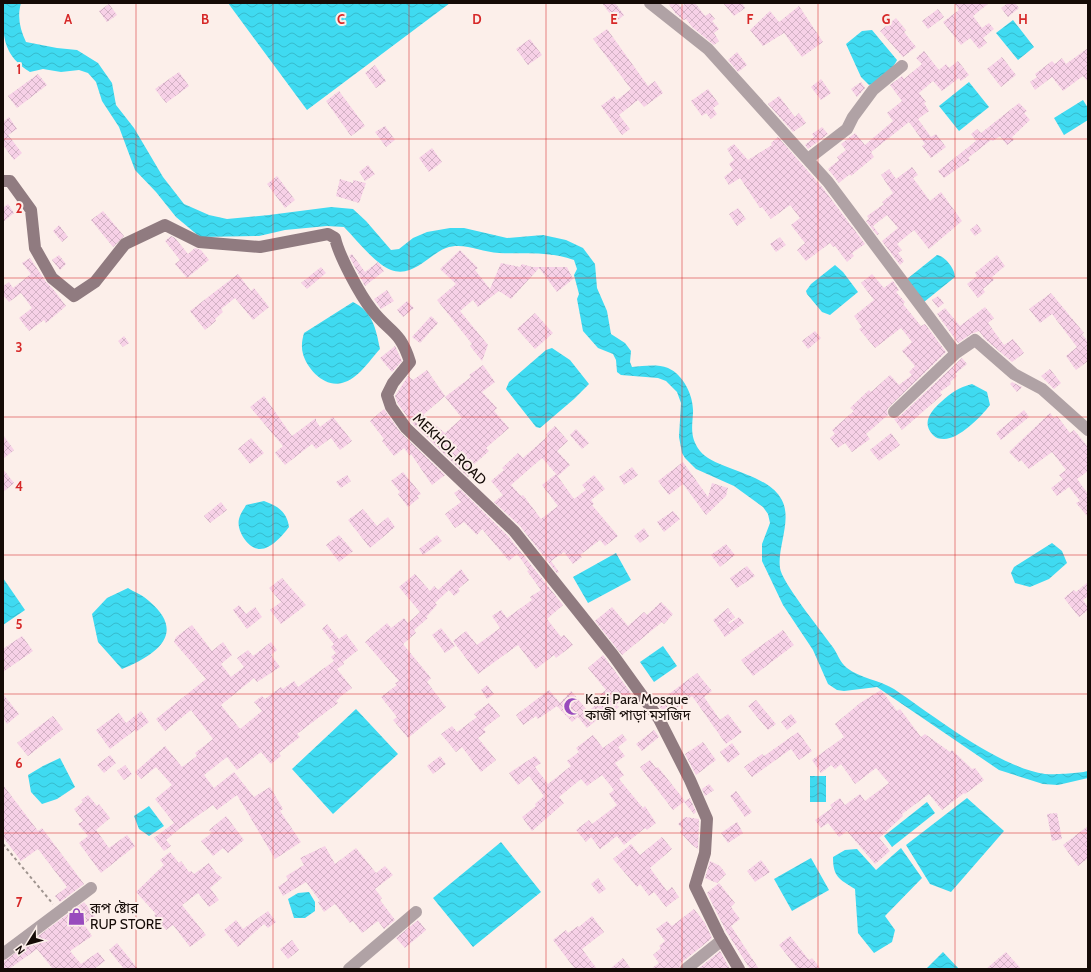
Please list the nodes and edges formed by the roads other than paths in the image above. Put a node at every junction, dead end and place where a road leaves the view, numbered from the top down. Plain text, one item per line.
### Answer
1 (650, 3) edge
2 (902, 66) dead end
3 (808, 159) junction
4 (3, 181) edge
5 (956, 353) junction
6 (894, 412) dead end
7 (1088, 430) edge
8 (90, 888) dead end
9 (416, 912) dead end
10 (722, 940) junction
11 (3, 954) edge
12 (349, 969) edge
13 (686, 969) edge
14 (739, 969) edge

1 - 3 street
2 - 3 street
3 - 5 street
4 - 10 street, MEKHOL ROAD
5 - 6 street
5 - 7 street
8 - 11 street
9 - 12 street
10 - 13 street
10 - 14 street, MEKHOL ROAD

